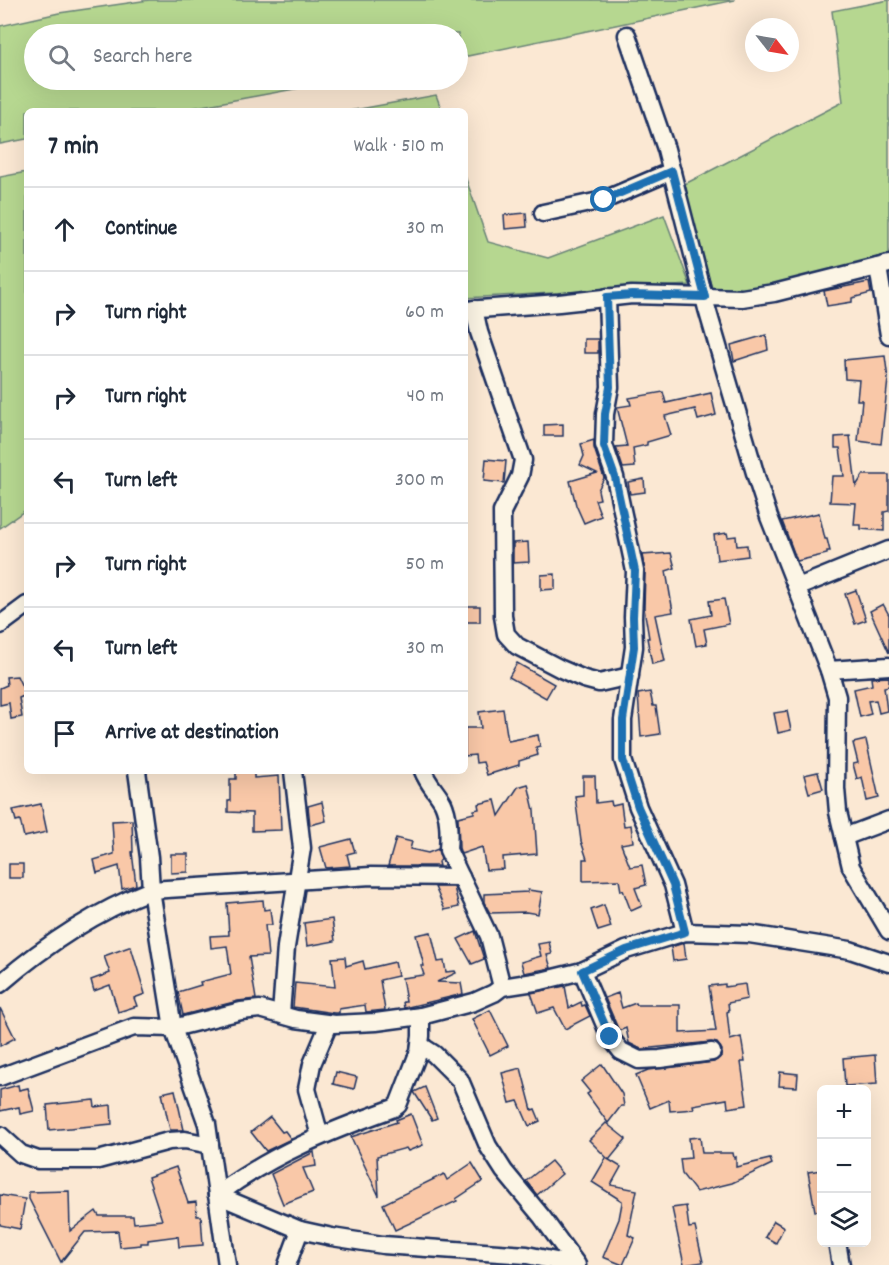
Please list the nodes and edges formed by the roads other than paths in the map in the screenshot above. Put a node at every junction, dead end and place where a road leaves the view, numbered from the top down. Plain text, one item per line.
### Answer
1 (627, 35) dead end
2 (672, 171) junction
3 (543, 213) dead end
4 (884, 266) edge
5 (607, 297) junction
6 (705, 297) junction
7 (470, 310) edge
8 (889, 335) edge
9 (889, 550) edge
10 (798, 587) junction
11 (24, 607) edge
12 (0, 624) edge
13 (889, 666) edge
14 (830, 670) junction
15 (630, 676) junction
16 (137, 774) edge
17 (293, 774) edge
18 (424, 774) edge
19 (889, 820) edge
20 (844, 837) junction
21 (461, 877) junction
22 (297, 882) junction
23 (151, 890) junction
24 (685, 932) junction
25 (889, 932) edge
26 (889, 963) edge
27 (582, 971) junction
28 (0, 984) edge
29 (502, 987) junction
30 (281, 1014) junction
31 (421, 1016) junction
32 (302, 1020) junction
33 (329, 1024) junction
34 (173, 1029) junction
35 (420, 1045) junction
36 (319, 1049) junction
37 (712, 1052) dead end
38 (0, 1077) edge
39 (0, 1135) edge
40 (320, 1136) junction
41 (210, 1145) junction
42 (217, 1195) junction
43 (300, 1230) junction
44 (838, 1247) edge
45 (553, 1263) edge
46 (227, 1265) edge
47 (287, 1265) edge
48 (576, 1265) edge
49 (841, 1265) edge

1 - 2 street
2 - 3 street
2 - 6 street
4 - 6 street
4 - 8 street
5 - 6 street
5 - 7 street
5 - 15 street
6 - 10 street
7 - 15 street
9 - 10 street
10 - 14 street
11 - 12 street
13 - 14 street
14 - 20 street
15 - 24 street
16 - 23 street
17 - 22 street
18 - 21 street
19 - 20 street
20 - 25 street
21 - 22 street
21 - 29 street
22 - 23 street
22 - 30 street
23 - 28 street
23 - 34 street
24 - 26 street
24 - 27 street
27 - 29 street
27 - 37 street
29 - 31 street
30 - 32 street
30 - 34 street
31 - 33 street
31 - 35 street
32 - 33 street
32 - 36 street
33 - 36 street
34 - 38 street
34 - 41 street
35 - 40 street
35 - 48 street
36 - 40 street
39 - 41 street
40 - 42 street
41 - 42 street
42 - 43 street
42 - 46 street
43 - 45 street
43 - 47 street
44 - 49 street
45 - 48 street

